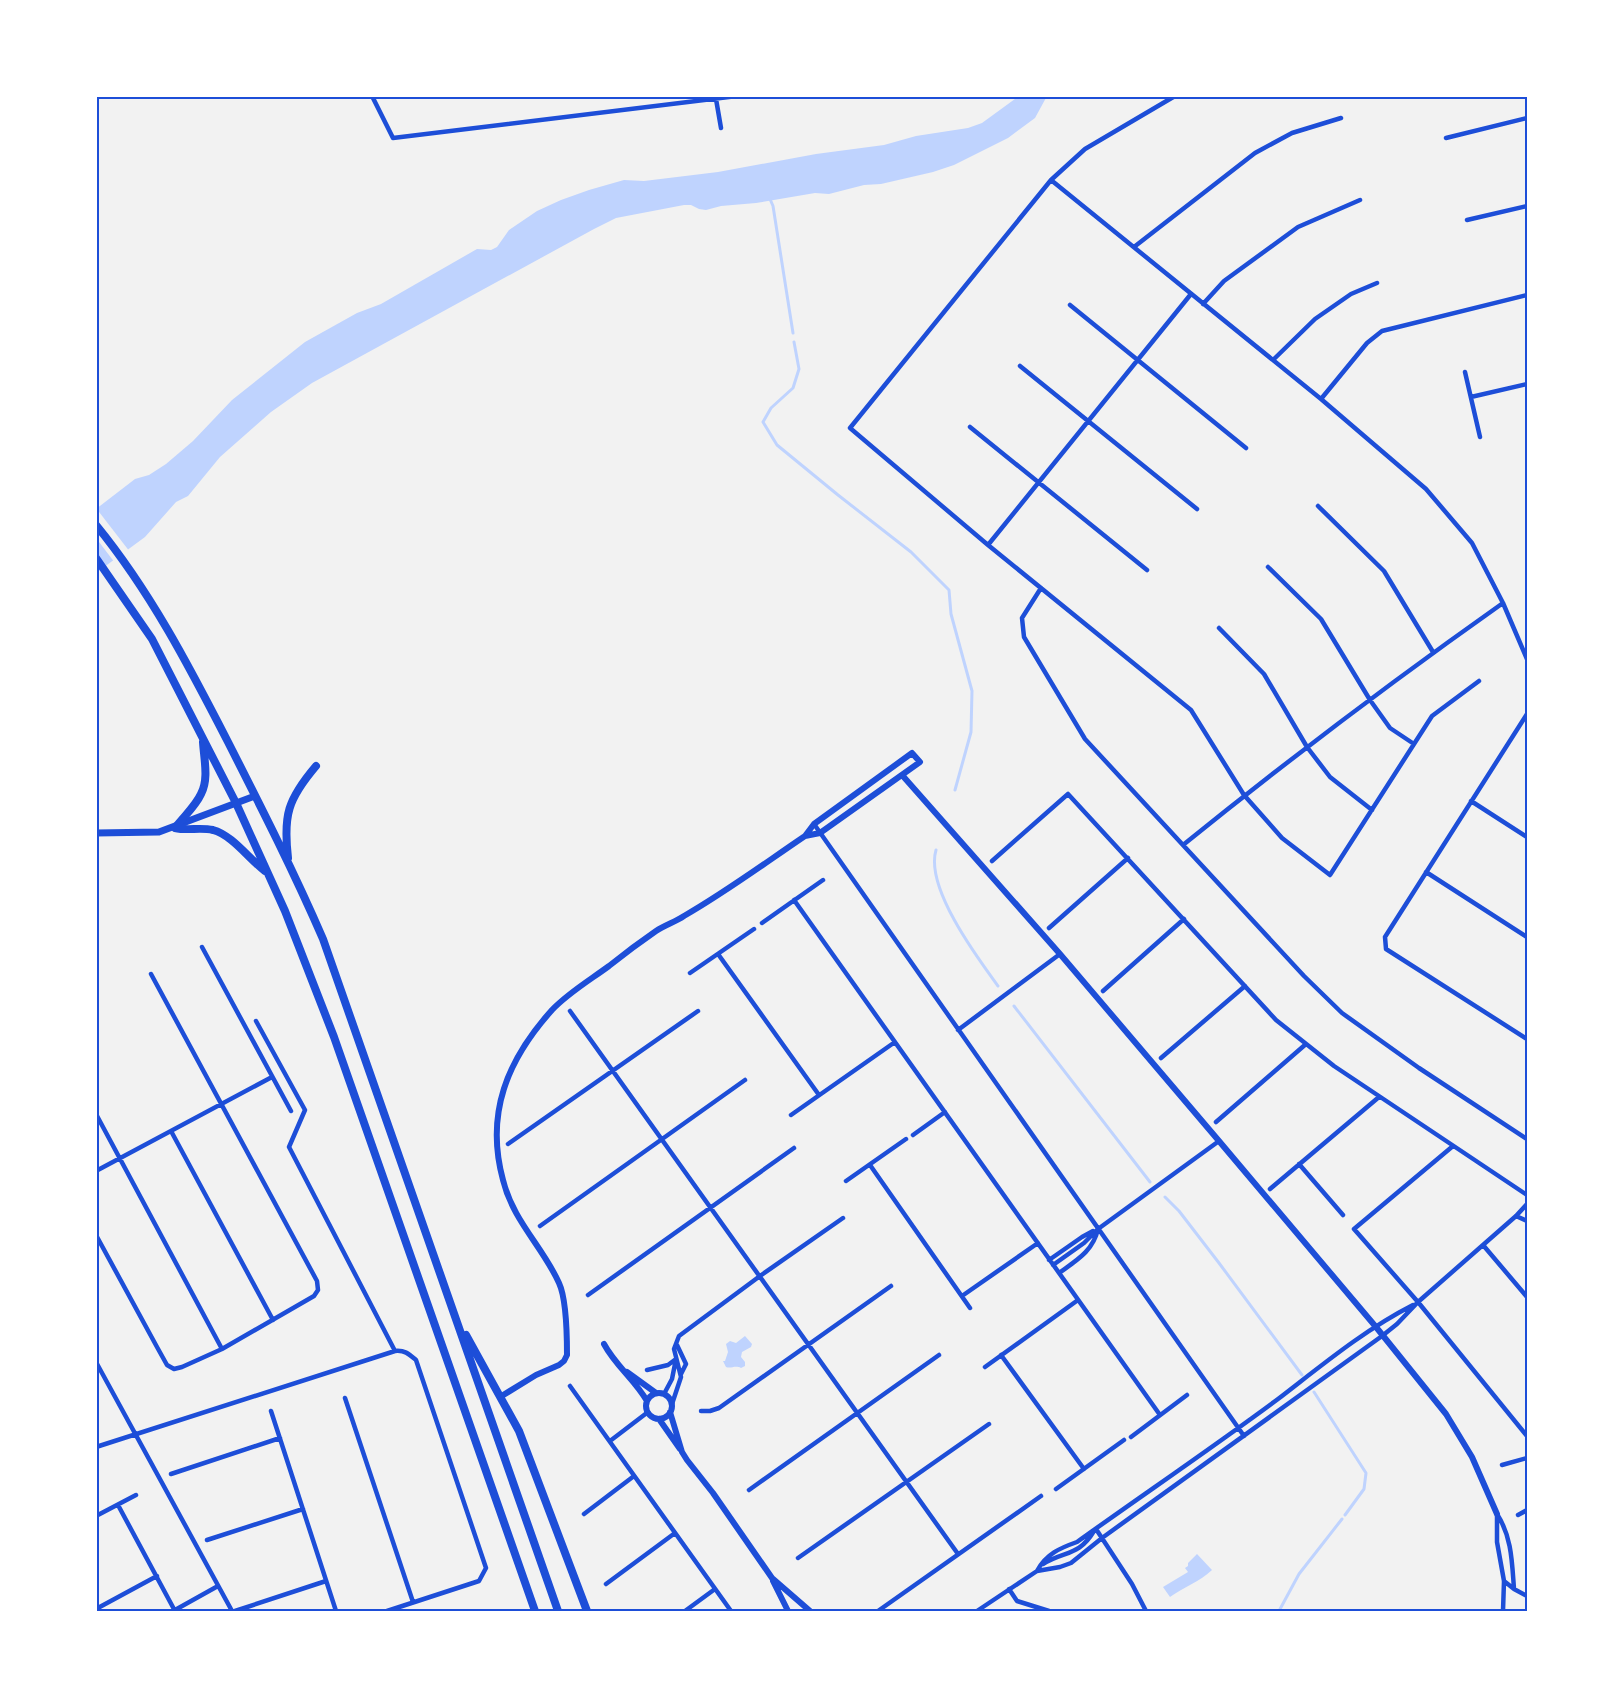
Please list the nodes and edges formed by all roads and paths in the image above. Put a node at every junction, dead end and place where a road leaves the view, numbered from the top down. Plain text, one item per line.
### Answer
1 (372, 96) edge
2 (737, 96) edge
3 (1175, 96) edge
4 (716, 98) edge
5 (1341, 118) dead end
6 (1527, 118) edge
7 (721, 128) dead end
8 (1446, 138) dead end
9 (1051, 180) junction
10 (1360, 200) dead end
11 (1527, 206) edge
12 (1467, 220) dead end
13 (1134, 247) junction
14 (1377, 283) dead end
15 (1191, 294) junction
16 (1527, 295) edge
17 (1203, 303) junction
18 (1070, 305) dead end
19 (1137, 360) junction
20 (1273, 360) junction
21 (1020, 366) dead end
22 (1465, 372) dead end
23 (1527, 384) edge
24 (1471, 397) junction
25 (1321, 399) junction
26 (1088, 421) junction
27 (970, 427) dead end
28 (1480, 437) dead end
29 (1246, 448) dead end
30 (1038, 482) junction
31 (1318, 506) dead end
32 (1197, 509) dead end
33 (96, 525) edge
34 (988, 545) junction
35 (96, 558) edge
36 (1268, 567) dead end
37 (1147, 570) dead end
38 (1041, 588) junction
39 (1503, 603) junction
40 (1219, 628) dead end
41 (1433, 652) junction
42 (1527, 660) edge
43 (1479, 681) dead end
44 (1370, 700) junction
45 (1527, 714) edge
46 (203, 738) junction
47 (1414, 744) junction
48 (1307, 747) junction
49 (316, 766) dead end
50 (902, 775) junction
51 (1244, 795) junction
52 (255, 796) junction
53 (1471, 801) junction
54 (236, 803) junction
55 (1372, 810) junction
56 (814, 824) junction
57 (175, 828) junction
58 (96, 833) edge
59 (820, 833) junction
60 (805, 836) junction
61 (1527, 837) edge
62 (1183, 845) junction
63 (1128, 858) junction
64 (992, 861) dead end
65 (289, 866) junction
66 (1426, 872) junction
67 (267, 873) junction
68 (823, 880) dead end
69 (794, 900) junction
70 (1184, 920) junction
71 (762, 923) dead end
72 (1049, 928) dead end
73 (754, 929) dead end
74 (1527, 937) edge
75 (202, 946) dead end
76 (718, 954) junction
77 (1060, 954) junction
78 (690, 973) dead end
79 (151, 974) dead end
80 (1245, 986) junction
81 (1103, 991) dead end
82 (570, 1011) dead end
83 (698, 1011) dead end
84 (256, 1021) dead end
85 (958, 1030) junction
86 (1527, 1039) edge
87 (895, 1042) junction
88 (1306, 1044) junction
89 (1161, 1058) dead end
90 (613, 1072) junction
91 (272, 1077) junction
92 (745, 1080) dead end
93 (819, 1095) junction
94 (1379, 1097) junction
95 (221, 1104) junction
96 (291, 1111) dead end
97 (945, 1112) junction
98 (96, 1114) edge
99 (791, 1115) dead end
100 (1216, 1122) dead end
101 (171, 1131) junction
102 (913, 1135) dead end
103 (906, 1139) dead end
104 (1527, 1139) edge
105 (662, 1140) junction
106 (1219, 1141) junction
107 (508, 1144) dead end
108 (1453, 1146) junction
109 (794, 1148) dead end
110 (120, 1159) junction
111 (1299, 1164) junction
112 (870, 1165) junction
113 (96, 1171) edge
114 (846, 1181) dead end
115 (1270, 1189) dead end
116 (1527, 1195) edge
117 (1527, 1204) edge
118 (711, 1208) junction
119 (1343, 1215) dead end
120 (1516, 1216) junction
121 (843, 1218) dead end
122 (1527, 1221) edge
123 (540, 1226) dead end
124 (1098, 1229) junction
125 (96, 1234) edge
126 (1038, 1243) junction
127 (1483, 1245) junction
128 (1049, 1260) junction
129 (1053, 1265) junction
130 (1059, 1273) junction
131 (760, 1276) junction
132 (891, 1286) dead end
133 (588, 1295) dead end
134 (962, 1296) junction
135 (1527, 1297) edge
136 (1078, 1300) junction
137 (1418, 1302) junction
138 (970, 1308) dead end
139 (454, 1312) junction
140 (273, 1320) junction
141 (1376, 1327) junction
142 (1382, 1336) junction
143 (676, 1343) junction
144 (604, 1344) dead end
145 (808, 1345) junction
146 (222, 1349) junction
147 (396, 1351) junction
148 (939, 1355) dead end
149 (1001, 1355) junction
150 (676, 1359) junction
151 (96, 1362) edge
152 (985, 1367) dead end
153 (621, 1370) junction
154 (646, 1370) dead end
155 (681, 1374) junction
156 (570, 1386) dead end
157 (656, 1393) junction
158 (664, 1394) junction
159 (1187, 1395) dead end
160 (500, 1397) junction
161 (345, 1398) dead end
162 (647, 1401) junction
163 (672, 1404) junction
164 (271, 1411) dead end
165 (701, 1411) dead end
166 (648, 1412) junction
167 (670, 1412) junction
168 (858, 1413) junction
169 (1160, 1415) junction
170 (659, 1419) junction
171 (989, 1424) dead end
172 (1238, 1427) junction
173 (135, 1434) junction
174 (1244, 1436) junction
175 (1527, 1436) edge
176 (280, 1437) junction
177 (1131, 1437) dead end
178 (1125, 1440) dead end
179 (610, 1441) junction
180 (96, 1447) edge
181 (682, 1452) junction
182 (1527, 1458) edge
183 (1502, 1466) dead end
184 (1084, 1469) junction
185 (171, 1474) dead end
186 (634, 1476) junction
187 (906, 1482) junction
188 (749, 1490) dead end
189 (1056, 1490) dead end
190 (136, 1495) dead end
191 (1041, 1496) dead end
192 (118, 1504) junction
193 (303, 1509) junction
194 (1527, 1510) edge
195 (584, 1514) dead end
196 (1497, 1514) junction
197 (1518, 1515) dead end
198 (96, 1516) edge
199 (1096, 1529) junction
200 (675, 1533) junction
201 (1102, 1538) junction
202 (207, 1540) dead end
203 (958, 1554) junction
204 (798, 1558) dead end
205 (1038, 1569) junction
206 (157, 1576) junction
207 (772, 1578) junction
208 (326, 1581) junction
209 (1504, 1581) junction
210 (606, 1584) dead end
211 (218, 1586) junction
212 (715, 1589) junction
213 (1009, 1589) junction
214 (1514, 1589) junction
215 (1527, 1596) edge
216 (413, 1602) junction
217 (96, 1609) edge
218 (175, 1610) edge
219 (233, 1611) edge
220 (336, 1611) edge
221 (387, 1611) edge
222 (535, 1611) edge
223 (558, 1611) edge
224 (587, 1611) edge
225 (685, 1611) edge
226 (730, 1611) edge
227 (788, 1611) edge
228 (808, 1611) edge
229 (878, 1611) edge
230 (977, 1611) edge
231 (1049, 1611) edge
232 (1146, 1611) edge
233 (1503, 1611) edge

1 - 4 street
2 - 4 street
3 - 9 street
4 - 7 street
5 - 13 street
6 - 8 street
9 - 13 street
9 - 34 street
10 - 17 street
11 - 12 street
13 - 15 street
14 - 20 street
15 - 17 street
15 - 19 street
16 - 25 street
17 - 20 street
18 - 19 street
19 - 26 street
19 - 29 street
20 - 25 street
21 - 26 street
22 - 24 street
23 - 24 street
24 - 28 street
25 - 39 street
26 - 30 street
26 - 32 street
27 - 30 street
30 - 34 street
30 - 37 street
31 - 41 street
33 - 52 highway
34 - 38 street
35 - 46 highway
36 - 44 street
38 - 51 street
38 - 62 street
39 - 41 street
39 - 42 street
40 - 48 street
41 - 44 street
43 - 47 street
44 - 47 street
44 - 48 street
45 - 53 street
46 - 54 highway
46 - 57 highway
47 - 55 street
48 - 51 street
48 - 55 street
49 - 65 highway
50 - 56 street
50 - 59 street
50 - 77 street
51 - 55 street
51 - 62 street
52 - 54 main road
52 - 65 highway
53 - 61 street
53 - 66 street
54 - 57 main road
54 - 67 highway
56 - 59 street
56 - 60 street
57 - 58 main road
57 - 67 highway
59 - 60 street
59 - 85 street
60 - 160 street
62 - 104 street
63 - 64 street
63 - 70 street
63 - 72 street
65 - 139 highway
66 - 74 street
66 - 86 street
67 - 222 highway
68 - 69 street
69 - 71 street
69 - 87 street
70 - 80 street
70 - 81 street
73 - 76 street
75 - 91 street
76 - 78 street
76 - 93 street
77 - 85 street
77 - 106 street
79 - 95 street
80 - 88 street
80 - 89 street
82 - 90 street
83 - 90 street
84 - 147 street
85 - 124 street
87 - 93 street
87 - 97 street
88 - 94 street
88 - 100 street
90 - 105 street
90 - 107 street
91 - 95 street
91 - 96 street
92 - 105 street
93 - 99 street
94 - 108 street
94 - 111 street
95 - 101 street
95 - 140 street
97 - 102 street
97 - 126 street
98 - 110 street
101 - 110 street
101 - 140 street
103 - 112 street
105 - 118 street
105 - 123 street
106 - 124 street
106 - 141 street
108 - 116 street
108 - 137 street
109 - 118 street
110 - 113 street
110 - 146 street
111 - 115 street
111 - 119 street
112 - 114 street
112 - 134 street
117 - 120 street
118 - 131 street
118 - 133 street
120 - 122 street
120 - 127 street
121 - 131 street
124 - 128 street
124 - 129 street
124 - 130 street
124 - 172 street
125 - 146 street
126 - 128 street
126 - 134 street
127 - 135 street
127 - 137 street
128 - 129 street
129 - 130 street
130 - 136 street
131 - 143 street
131 - 145 street
132 - 145 street
134 - 138 street
136 - 149 street
136 - 169 street
137 - 141 street
137 - 142 street
137 - 175 street
139 - 160 highway
139 - 223 highway
140 - 146 street
141 - 142 street
141 - 172 street
142 - 174 street
142 - 196 street
143 - 150 street
143 - 155 street
144 - 153 street
145 - 165 street
145 - 168 street
147 - 173 street
147 - 216 street
148 - 168 street
149 - 152 street
149 - 184 street
150 - 154 street
150 - 155 street
150 - 158 street
151 - 173 street
153 - 157 street
153 - 162 street
155 - 163 street
156 - 179 street
157 - 158 street
157 - 162 street
158 - 163 street
159 - 169 street
160 - 224 highway
161 - 216 street
162 - 166 street
163 - 167 street
164 - 176 street
166 - 170 street
166 - 179 street
167 - 170 street
167 - 181 street
168 - 187 street
168 - 188 street
169 - 177 street
170 - 181 street
171 - 187 street
172 - 174 street
172 - 199 street
173 - 180 street
173 - 211 street
174 - 201 street
176 - 185 street
176 - 193 street
178 - 184 street
179 - 186 street
181 - 207 street
182 - 183 street
184 - 189 street
186 - 195 street
186 - 200 street
187 - 203 street
187 - 204 street
190 - 192 street
191 - 203 street
192 - 198 street
192 - 206 street
193 - 202 street
193 - 208 street
194 - 197 street
196 - 209 street
196 - 214 street
199 - 201 street
199 - 205 street
200 - 210 street
200 - 212 street
201 - 205 street
201 - 232 street
203 - 229 street
205 - 213 street
206 - 217 street
206 - 218 street
207 - 227 street
207 - 228 street
208 - 219 street
208 - 220 street
209 - 214 street
209 - 233 street
211 - 218 street
211 - 219 street
212 - 225 street
212 - 226 street
213 - 230 street
213 - 231 street
214 - 215 street
216 - 221 street

